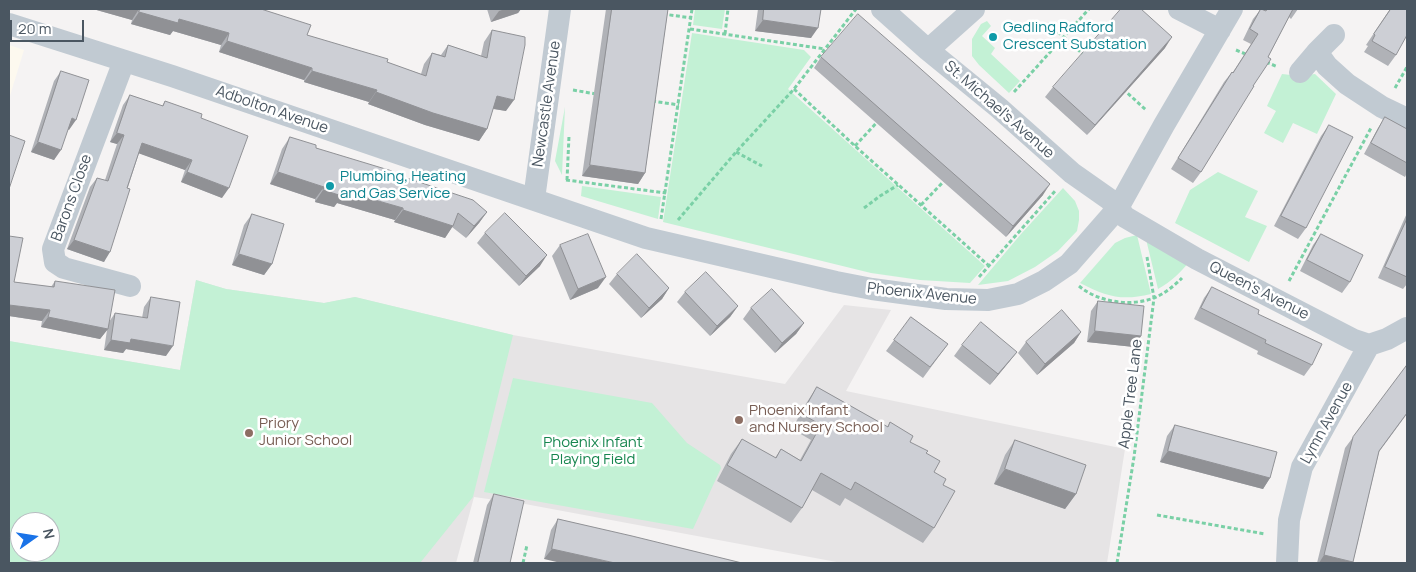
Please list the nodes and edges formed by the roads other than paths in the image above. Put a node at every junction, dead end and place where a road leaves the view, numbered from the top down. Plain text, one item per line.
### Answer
1 (560, 9) edge
2 (882, 9) edge
3 (974, 9) edge
4 (1179, 9) edge
5 (1232, 9) edge
6 (9, 24) edge
7 (1334, 35) dead end
8 (1217, 36) junction
9 (928, 50) junction
10 (1317, 52) junction
11 (124, 60) junction
12 (1292, 70) road end
13 (1407, 119) edge
14 (535, 194) junction
15 (1118, 208) junction
16 (130, 286) dead end
17 (1407, 328) edge
18 (1369, 345) junction
19 (1287, 563) edge

1 - 14 street, Newcastle Avenue
2 - 9 street, St. Michael's Avenue
3 - 9 street
4 - 8 street
5 - 8 street, Phoenix Avenue
6 - 11 street, Adbolton Avenue
7 - 10 street
8 - 15 street, Phoenix Avenue
9 - 15 street, St. Michael's Avenue
10 - 12 street
10 - 13 street
11 - 14 street, Adbolton Avenue
11 - 16 street, Barons Close
14 - 15 street, Phoenix Avenue
15 - 18 street, Queen's Avenue
17 - 18 street
18 - 19 street, Lymn Avenue

